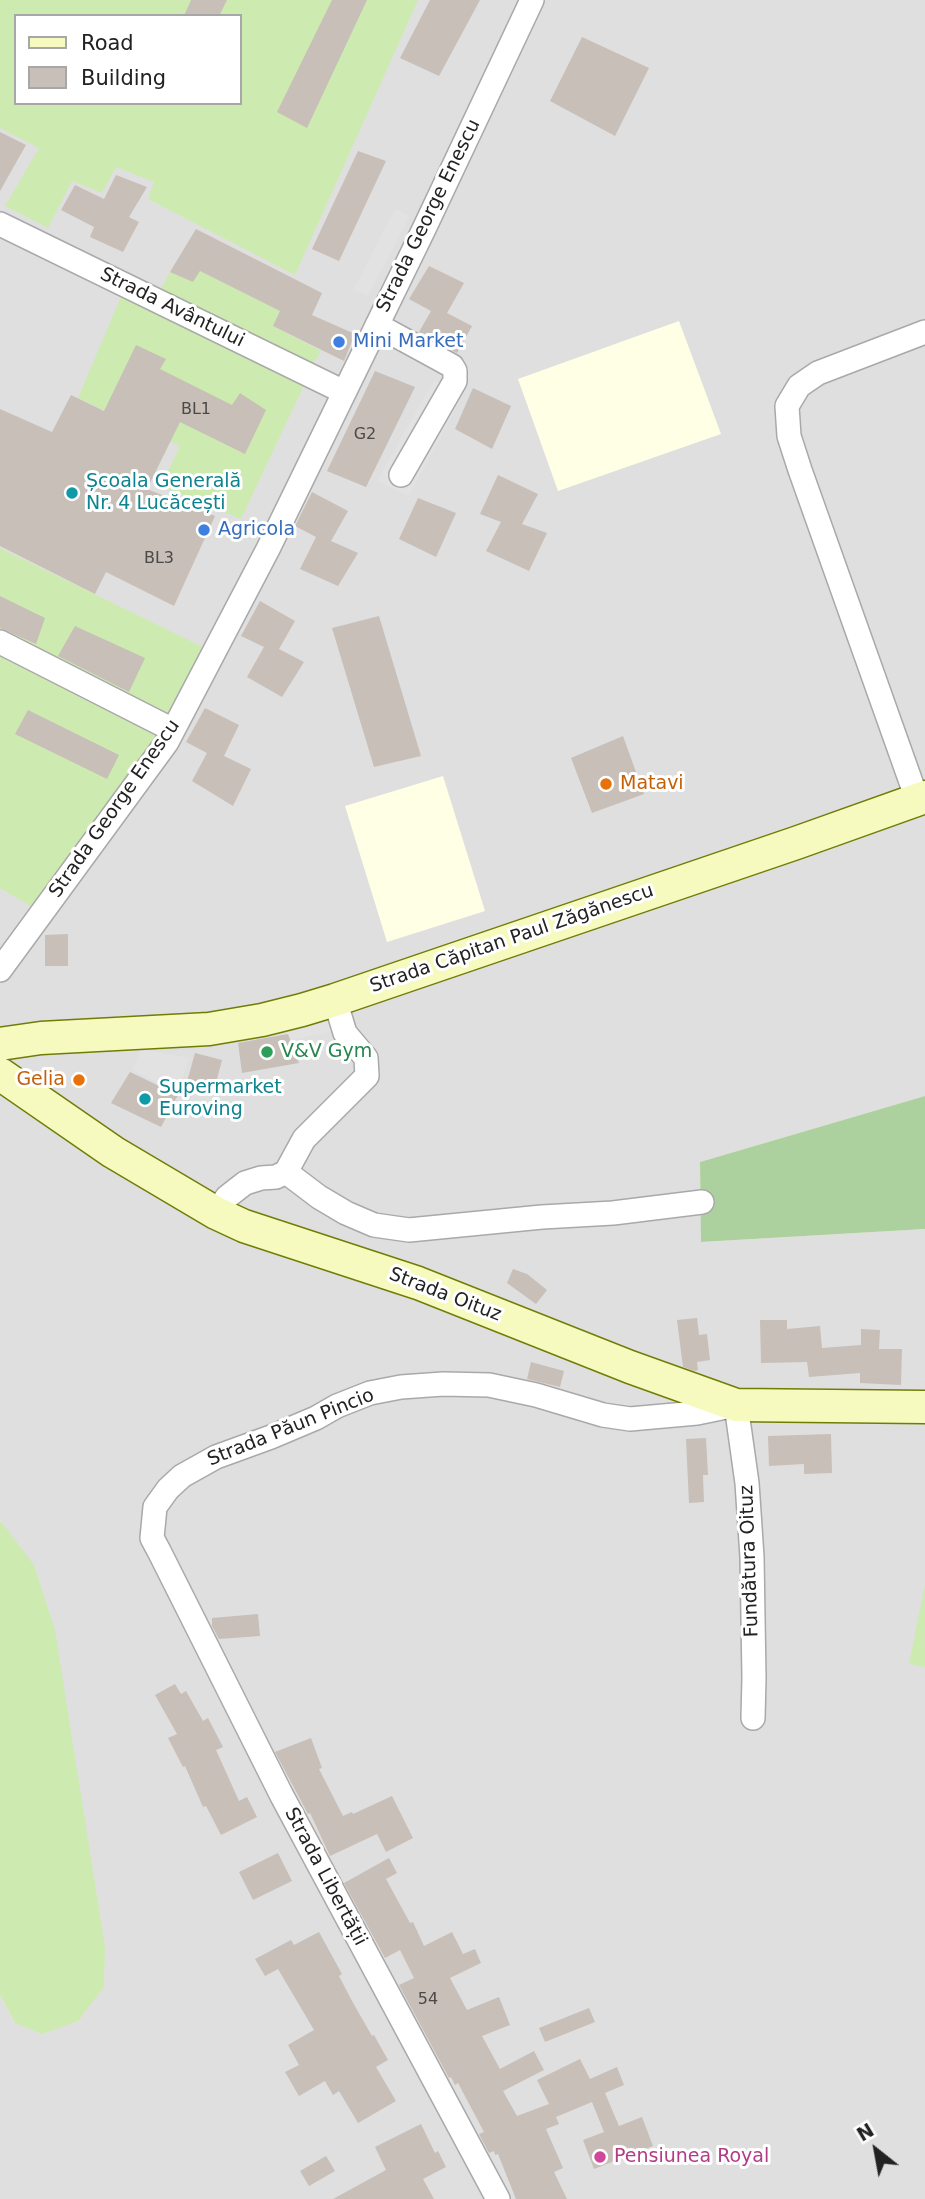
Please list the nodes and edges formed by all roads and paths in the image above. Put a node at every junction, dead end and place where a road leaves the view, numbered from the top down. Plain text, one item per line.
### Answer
1 (532, 0) edge
2 (0, 224) edge
3 (377, 325) junction
4 (925, 332) edge
5 (344, 392) junction
6 (401, 475) dead end
7 (0, 642) edge
8 (173, 730) junction
9 (921, 798) edge
10 (0, 970) edge
11 (335, 1000) junction
12 (0, 1022) edge
13 (89, 1035) junction
14 (0, 1044) edge
15 (0, 1074) edge
16 (286, 1172) junction
17 (702, 1202) dead end
18 (216, 1213) junction
19 (736, 1405) junction
20 (925, 1407) edge
21 (159, 1552) joint
22 (752, 1718) dead end
23 (498, 2199) edge

1 - 3 street, Strada George Enescu
2 - 5 street, Strada Avântului
3 - 5 street, Strada George Enescu
3 - 6 street
4 - 9 street
5 - 8 street, Strada George Enescu
7 - 8 street
8 - 10 street, Strada George Enescu
9 - 11 main road, Strada Căpitan Paul Zăgănescu
11 - 13 main road, Strada Căpitan Paul Zăgănescu
11 - 16 street
12 - 13 main road, Strada Căpitan Paul Zăgănescu
13 - 14 main road, Strada Căpitan Paul Zăgănescu
15 - 18 main road, Strada Oituz
16 - 17 street
16 - 18 street
18 - 19 main road, Strada Oituz
19 - 20 main road, Strada Oituz
19 - 21 street, Strada Păun Pincio
19 - 22 street, Fundătura Oituz
21 - 23 street, Strada Libertății

